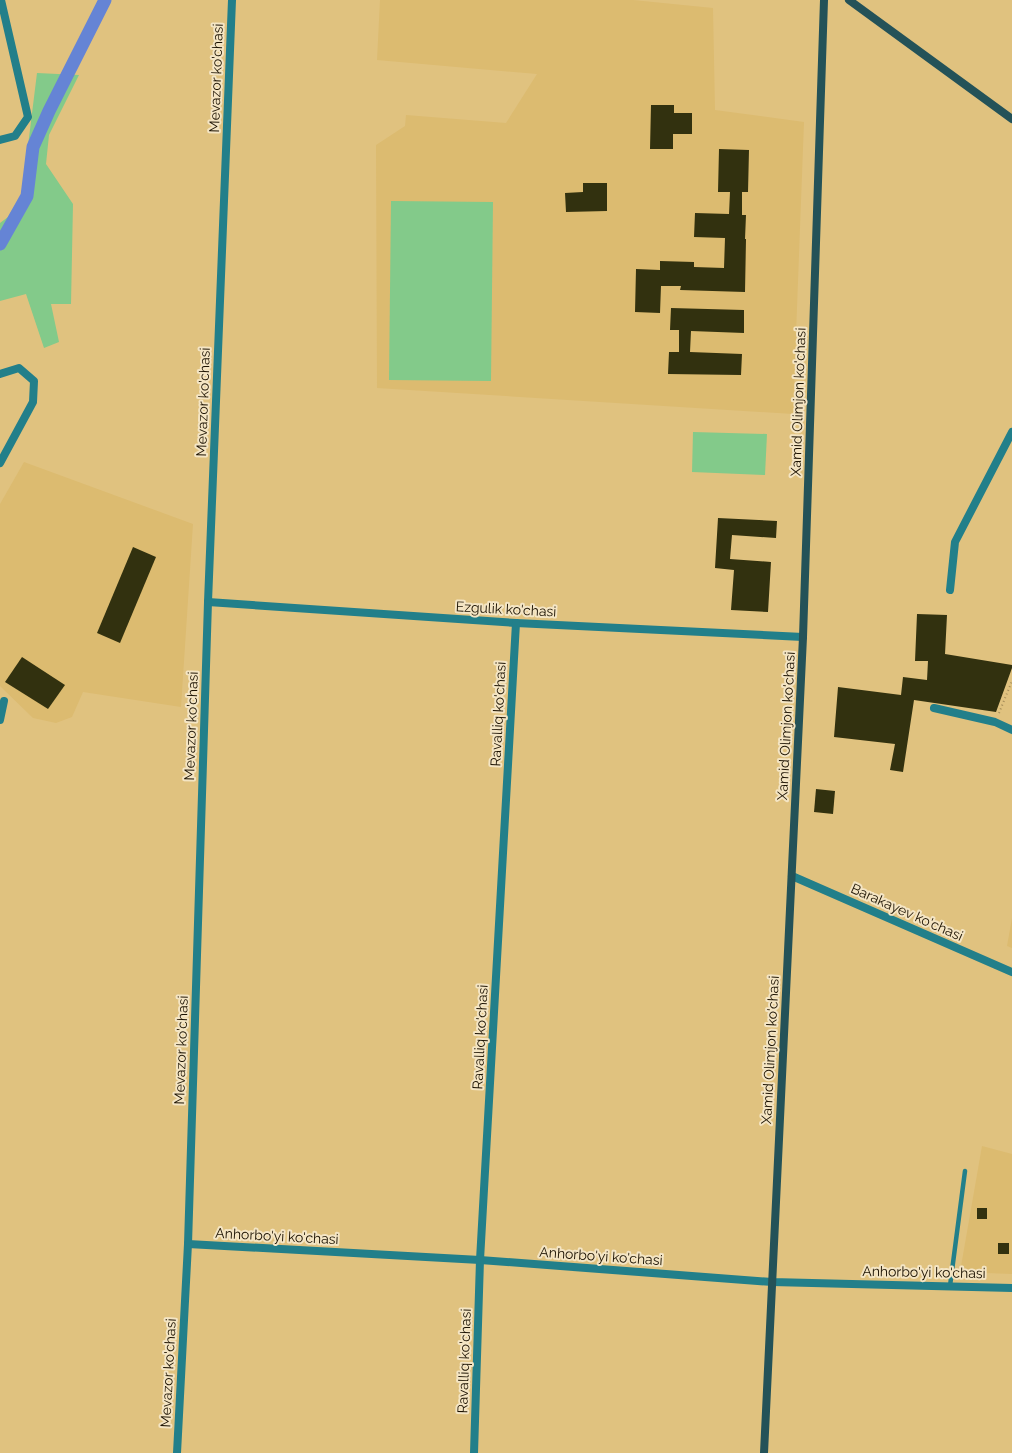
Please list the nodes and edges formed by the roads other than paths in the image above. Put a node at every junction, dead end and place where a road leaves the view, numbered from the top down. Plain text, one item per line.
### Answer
1 (1, 0) edge
2 (232, 0) edge
3 (824, 0) edge
4 (849, 0) edge
5 (1012, 119) edge
6 (0, 140) edge
7 (0, 374) edge
8 (1012, 432) edge
9 (0, 463) edge
10 (950, 590) dead end
11 (208, 602) junction
12 (516, 623) junction
13 (803, 637) junction
14 (4, 701) dead end
15 (934, 708) dead end
16 (0, 720) edge
17 (1012, 730) edge
18 (792, 876) junction
19 (1012, 972) edge
20 (964, 1172) dead end
21 (188, 1244) junction
22 (480, 1260) junction
23 (772, 1282) junction
24 (950, 1286) junction
25 (1012, 1288) edge
26 (177, 1453) edge
27 (474, 1453) edge
28 (764, 1453) edge

1 - 6 street
2 - 11 street, Mevazor ko'chasi
3 - 13 main road, Xamid Olimjon ko'chasi
4 - 5 main road
7 - 9 street
8 - 10 street
11 - 12 street, Ezgulik ko'chasi
11 - 21 street, Mevazor ko'chasi
12 - 13 street, Ezgulik ko'chasi
12 - 22 street, Ravalliq ko'chasi
13 - 18 main road, Xamid Olimjon ko'chasi
14 - 16 street
15 - 17 street
18 - 19 street, Barakayev ko'chasi
18 - 23 main road, Xamid Olimjon ko'chasi
20 - 24 lane
21 - 22 street, Anhorbo'yi ko'chasi
21 - 26 street, Mevazor ko'chasi
22 - 23 street, Anhorbo'yi ko'chasi
22 - 27 street, Ravalliq ko'chasi
23 - 24 street, Anhorbo'yi ko'chasi
23 - 28 main road, Xamid Olimjon ko'chasi
24 - 25 street, Anhorbo'yi ko'chasi

